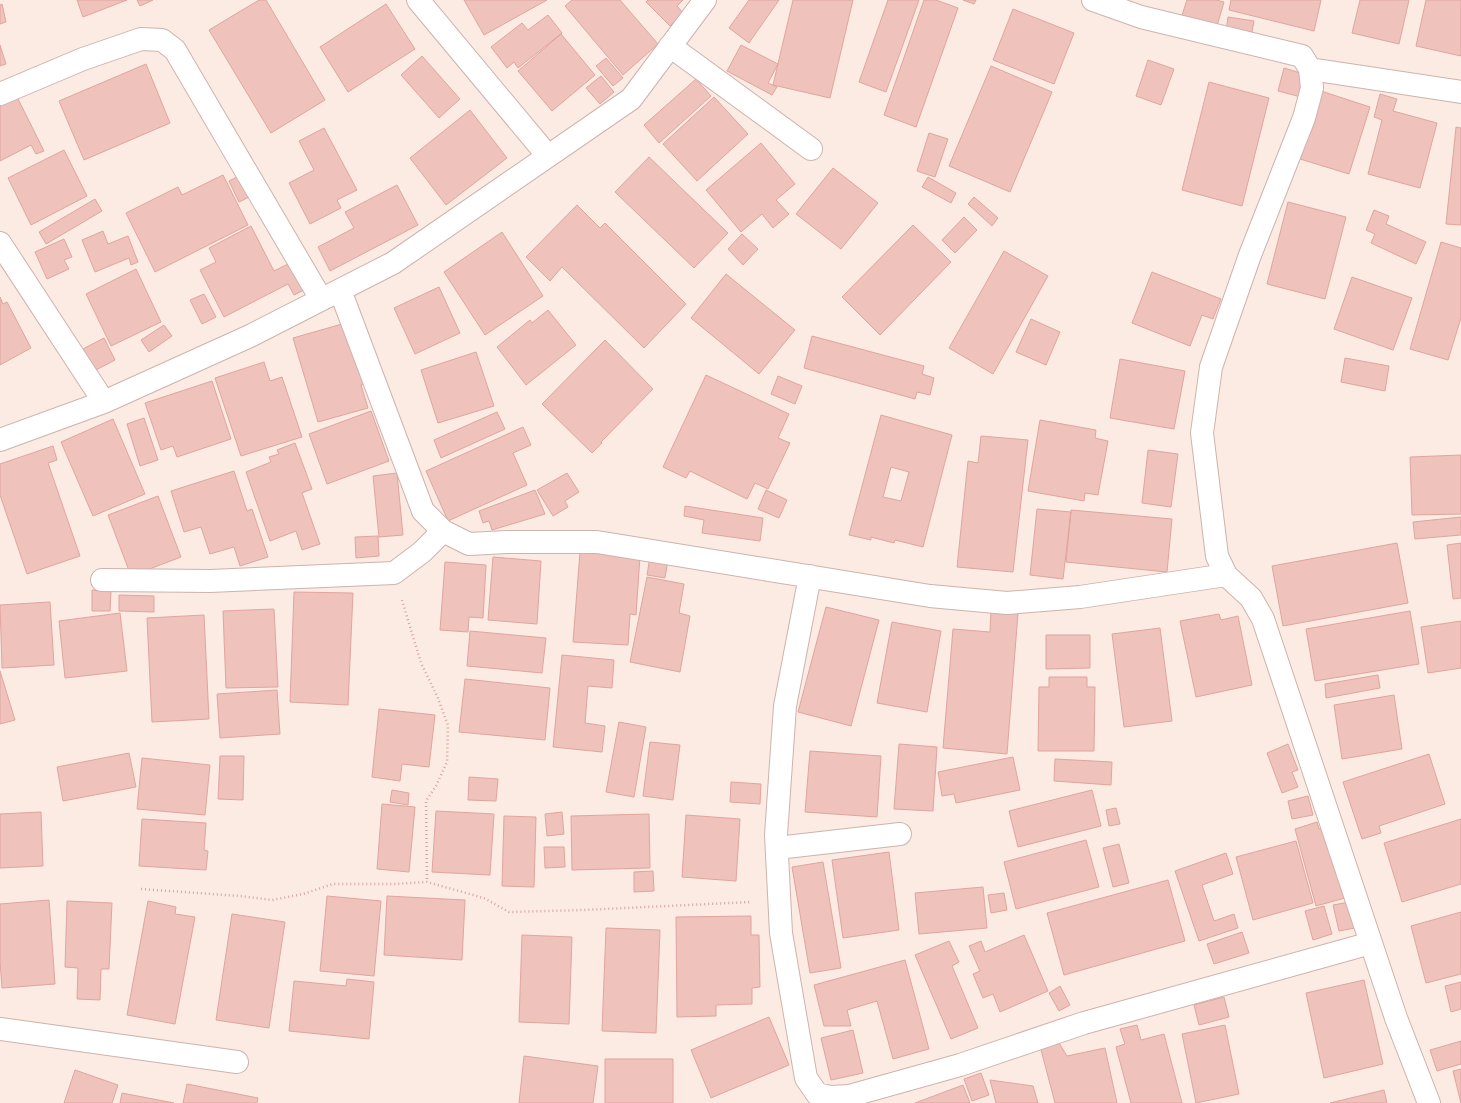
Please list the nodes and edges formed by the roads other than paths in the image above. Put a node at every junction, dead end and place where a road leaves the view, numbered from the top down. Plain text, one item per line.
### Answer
1 (418, 0) edge
2 (705, 0) edge
3 (1104, 2) edge
4 (670, 46) junction
5 (1310, 69) junction
6 (1461, 92) edge
7 (0, 94) edge
8 (811, 148) dead end
9 (548, 156) junction
10 (0, 243) edge
11 (331, 295) junction
12 (104, 402) junction
13 (0, 440) edge
14 (443, 531) junction
15 (1226, 575) junction
16 (810, 576) junction
17 (102, 580) dead end
18 (900, 834) dead end
19 (777, 848) junction
20 (1371, 943) junction
21 (0, 1029) edge
22 (237, 1062) dead end
23 (1429, 1103) edge

1 - 9 street
2 - 4 street
3 - 5 street
4 - 8 street
4 - 9 street
5 - 6 street
5 - 15 street
7 - 11 street
9 - 11 street
10 - 12 street
11 - 12 street
11 - 14 street
12 - 13 street
14 - 16 street
14 - 17 street
15 - 16 street
15 - 20 street
16 - 19 street
18 - 19 street
19 - 20 street
20 - 23 street
21 - 22 street

